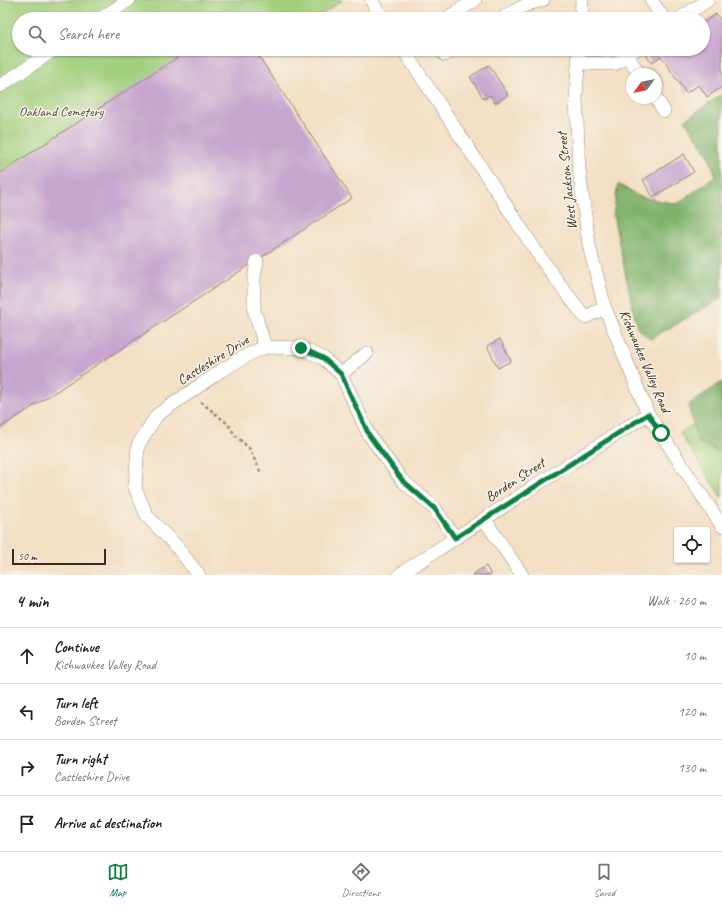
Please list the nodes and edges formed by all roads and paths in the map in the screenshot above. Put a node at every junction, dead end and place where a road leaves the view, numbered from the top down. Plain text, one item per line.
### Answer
1 (129, 0) edge
2 (371, 0) edge
3 (475, 0) edge
4 (542, 0) edge
5 (582, 0) edge
6 (651, 0) edge
7 (707, 0) edge
8 (111, 12) edge
9 (379, 12) edge
10 (457, 12) edge
11 (512, 12) edge
12 (581, 12) edge
13 (659, 12) edge
14 (690, 12) edge
15 (45, 56) edge
16 (408, 56) edge
17 (578, 56) edge
18 (626, 56) edge
19 (633, 56) edge
20 (578, 63) junction
21 (638, 68) edge
22 (0, 86) edge
23 (660, 104) edge
24 (664, 111) dead end
25 (257, 261) dead end
26 (605, 308) junction
27 (265, 347) junction
28 (367, 353) dead end
29 (341, 374) junction
30 (201, 402) dead end
31 (648, 414) junction
32 (261, 473) dead end
33 (484, 519) junction
34 (722, 526) edge
35 (455, 538) junction
36 (199, 575) edge
37 (399, 575) edge
38 (522, 575) edge

1 - 8 street
2 - 9 street
3 - 10 street
4 - 11 street
5 - 12 street
6 - 13 street
7 - 14 street
15 - 22 street
16 - 26 street
17 - 20 street, West Jackson Street
18 - 20 street
19 - 21 street
20 - 26 street, West Jackson Street
23 - 24 street
25 - 27 street
26 - 31 street, Kishwaukee Valley Road
27 - 29 street, Castleshire Drive
27 - 36 street, Castleshire Drive
28 - 29 street
29 - 35 street, Castleshire Drive
30 - 32 path
31 - 33 street, Borden Street
31 - 34 street, Kishwaukee Valley Road
33 - 35 street, Borden Street
33 - 38 street
35 - 37 street, Borden Street

